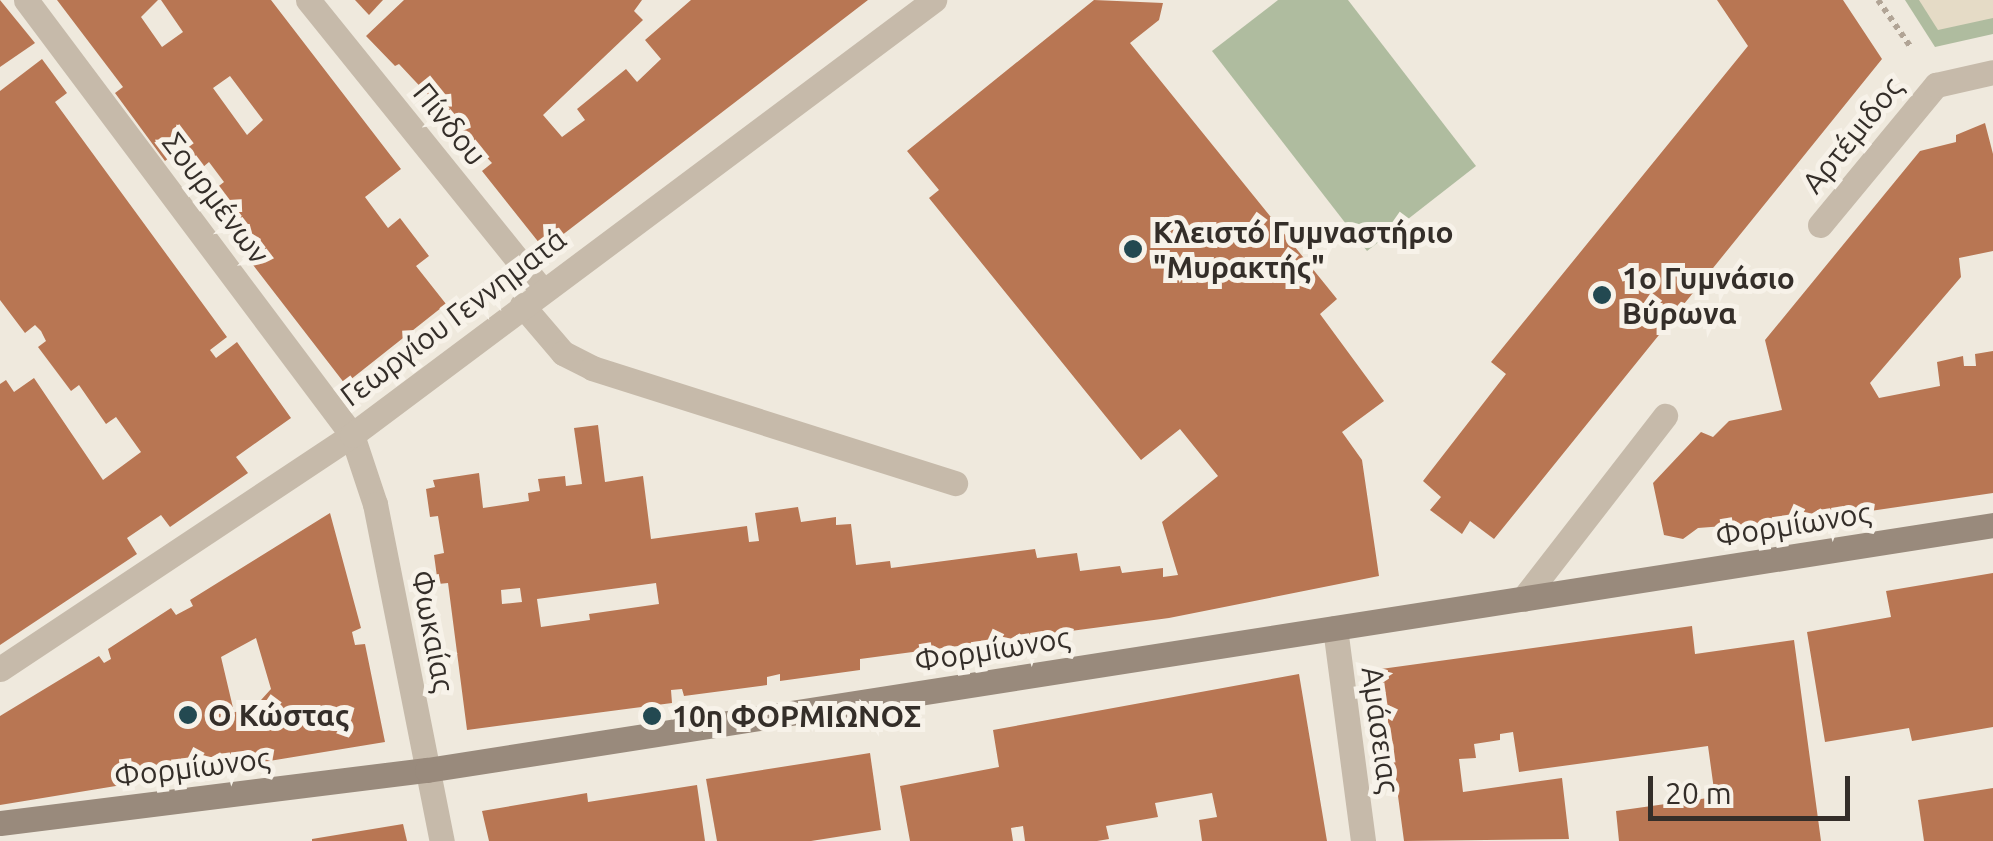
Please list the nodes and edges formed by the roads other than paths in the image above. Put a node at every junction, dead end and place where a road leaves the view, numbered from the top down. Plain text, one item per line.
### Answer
1 (26, 0) edge
2 (308, 0) edge
3 (934, 0) edge
4 (1993, 72) edge
5 (1820, 225) dead end
6 (532, 297) junction
7 (1665, 416) dead end
8 (352, 435) junction
9 (956, 483) dead end
10 (1993, 525) edge
11 (1523, 598) junction
12 (1335, 628) junction
13 (0, 669) edge
14 (428, 770) junction
15 (0, 824) edge
16 (442, 841) edge
17 (1364, 841) edge

1 - 8 street, Σουρμένων
2 - 6 street, Πίνδου
3 - 6 street, Γεωργίου Γεννηματά
4 - 5 street, Αρτέμιδος
6 - 8 street, Γεωργίου Γεννηματά
6 - 9 street, Πίνδου
7 - 11 street
8 - 13 street, Γεωργίου Γεννηματά
8 - 14 street, Φωκαίας
10 - 11 street, Φορμίωνος
11 - 12 street, Φορμίωνος
12 - 14 street, Φορμίωνος
12 - 17 street, Αμάσειας
14 - 15 street, Φορμίωνος
14 - 16 street, Φωκαίας

